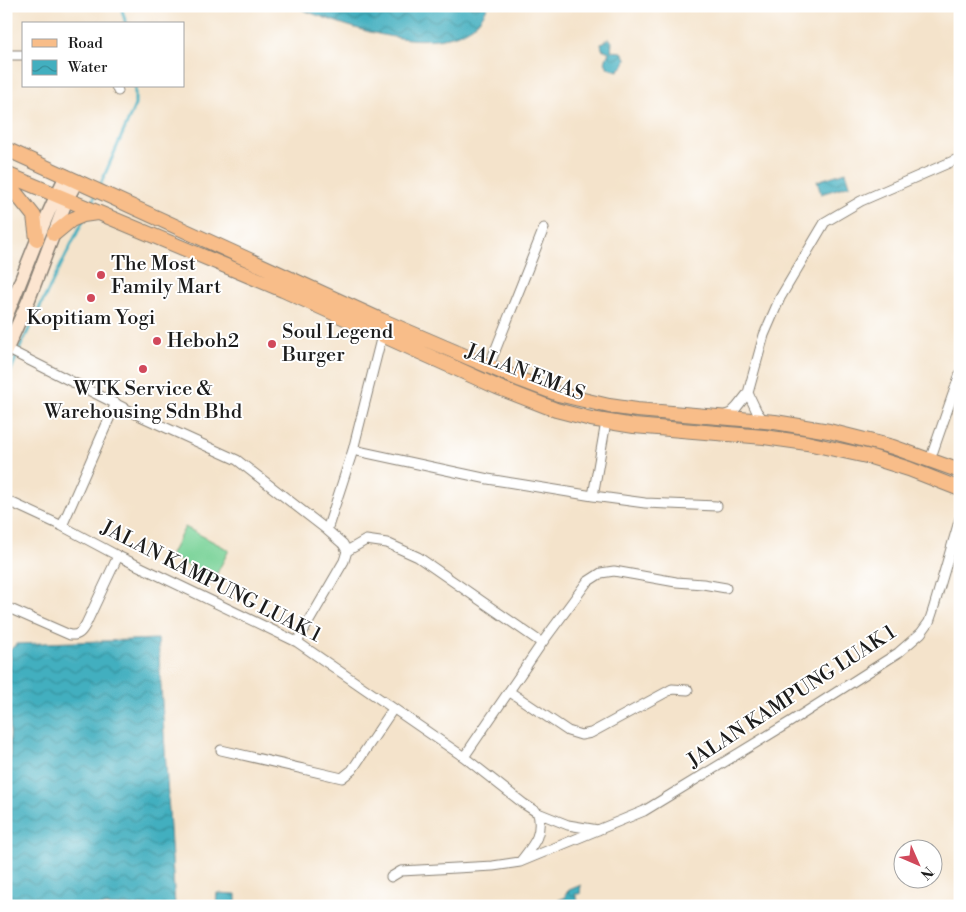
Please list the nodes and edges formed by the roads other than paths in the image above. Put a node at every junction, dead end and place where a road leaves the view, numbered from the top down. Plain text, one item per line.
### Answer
1 (6, 54) edge
2 (22, 55) edge
3 (6, 149) edge
4 (960, 158) edge
5 (6, 174) edge
6 (72, 178) junction
7 (6, 181) edge
8 (62, 196) junction
9 (90, 212) junction
10 (544, 228) dead end
11 (54, 234) junction
12 (37, 239) junction
13 (6, 317) edge
14 (382, 335) junction
15 (7, 350) edge
16 (489, 366) junction
17 (960, 374) edge
18 (748, 393) junction
19 (116, 403) junction
20 (720, 417) junction
21 (764, 421) junction
22 (606, 422) junction
23 (353, 450) junction
24 (930, 460) junction
25 (960, 471) edge
26 (960, 488) edge
27 (593, 496) junction
28 (6, 500) edge
29 (717, 506) dead end
30 (960, 518) edge
31 (62, 526) junction
32 (327, 530) junction
33 (346, 551) junction
34 (118, 556) junction
35 (726, 588) dead end
36 (6, 607) edge
37 (297, 642) junction
38 (542, 643) junction
39 (688, 690) dead end
40 (510, 692) junction
41 (393, 709) junction
42 (221, 750) dead end
43 (464, 757) junction
44 (538, 814) junction
45 (599, 830) junction
46 (520, 862) junction
47 (391, 877) dead end

1 - 2 street
3 - 6 main road, JALAN EMAS
4 - 18 street
5 - 8 main road, JALAN EMAS
6 - 8 street
6 - 16 main road, JALAN EMAS
7 - 12 main road
8 - 9 main road, JALAN EMAS
8 - 11 street
8 - 12 street
9 - 11 main road
9 - 14 main road, JALAN EMAS
10 - 16 street
11 - 15 street
12 - 13 street
14 - 22 main road, JALAN EMAS
14 - 23 street
15 - 19 street
16 - 20 main road, JALAN EMAS
17 - 24 street
18 - 20 street
18 - 21 street
19 - 31 street
19 - 32 street
20 - 21 main road, JALAN EMAS
21 - 24 main road, JALAN EMAS
22 - 26 main road, JALAN EMAS
22 - 27 street
23 - 27 street
23 - 32 street
24 - 25 main road, JALAN EMAS
27 - 29 street
28 - 31 street, JALAN KAMPUNG LUAK 1
30 - 45 street, JALAN KAMPUNG LUAK 1
31 - 34 street, JALAN KAMPUNG LUAK 1
32 - 33 street
33 - 37 street
33 - 38 street
34 - 36 street
34 - 37 street, JALAN KAMPUNG LUAK 1
35 - 38 street
37 - 41 street, JALAN KAMPUNG LUAK 1
38 - 40 street
39 - 40 street
40 - 43 street
41 - 42 street
41 - 43 street, JALAN KAMPUNG LUAK 1
43 - 44 street, JALAN KAMPUNG LUAK 1
44 - 45 street, JALAN KAMPUNG LUAK 1
44 - 46 street
45 - 46 street, JALAN KAMPUNG LUAK 1
46 - 47 street, JALAN KAMPUNG LUAK 1

